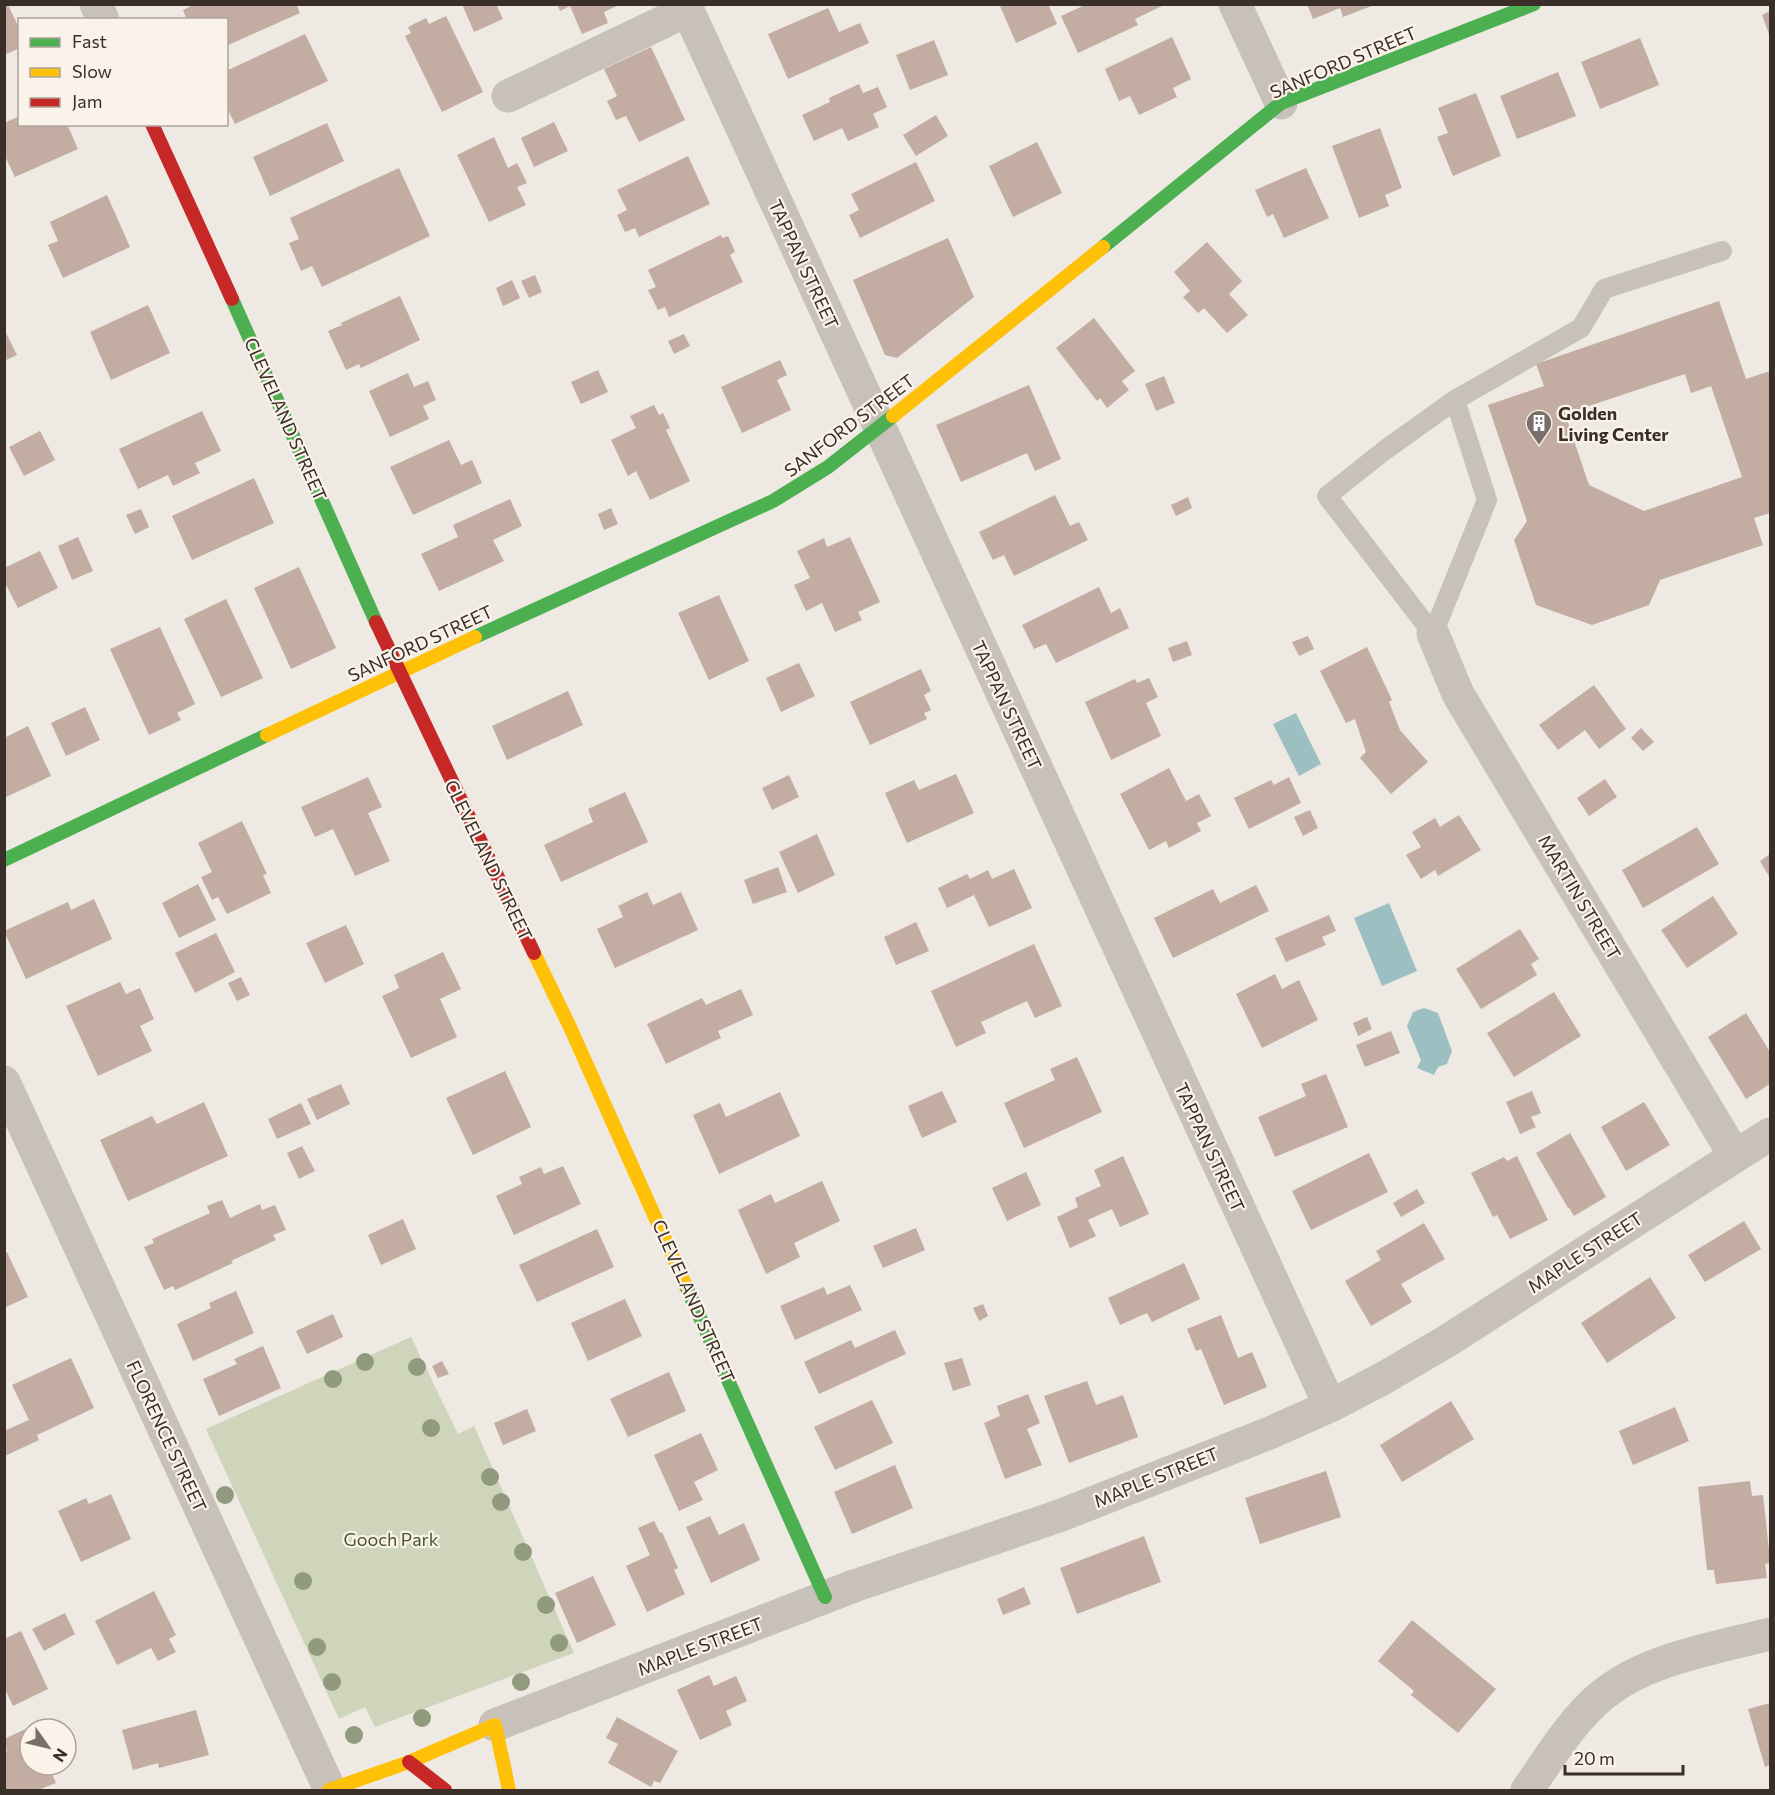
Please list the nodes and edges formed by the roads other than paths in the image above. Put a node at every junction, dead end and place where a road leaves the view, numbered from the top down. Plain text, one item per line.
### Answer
1 (96, 4) edge
2 (1235, 4) edge
3 (1534, 4) edge
4 (687, 7) edge
5 (102, 18) edge
6 (508, 96) dead end
7 (1281, 103) junction
8 (153, 126) edge
9 (1722, 251) dead end
10 (1455, 400) junction
11 (879, 428) junction
12 (1433, 634) junction
13 (399, 672) junction
14 (4, 860) edge
15 (4, 1082) edge
16 (1770, 1134) edge
17 (1735, 1156) junction
18 (1330, 1406) junction
19 (825, 1597) junction
20 (1770, 1634) edge
21 (495, 1725) junction
22 (409, 1761) junction
23 (330, 1790) edge
24 (445, 1791) edge
25 (509, 1791) edge
26 (1527, 1791) edge

1 - 5 street
2 - 7 street
3 - 7 street, SANFORD STREET
4 - 6 street
4 - 11 street, TAPPAN STREET
7 - 11 street, SANFORD STREET
8 - 13 street, CLEVELAND STREET
9 - 10 lane
10 - 12 lane
10 - 12 lane
11 - 13 street, SANFORD STREET
11 - 18 street, TAPPAN STREET
12 - 17 street, MARTIN STREET
13 - 14 street, SANFORD STREET
13 - 19 street, CLEVELAND STREET
15 - 23 street, FLORENCE STREET
16 - 17 street, MAPLE STREET
17 - 18 street, MAPLE STREET
18 - 19 street, MAPLE STREET
19 - 21 street, MAPLE STREET
20 - 26 street
21 - 22 street
21 - 25 street
22 - 23 street
22 - 24 street

